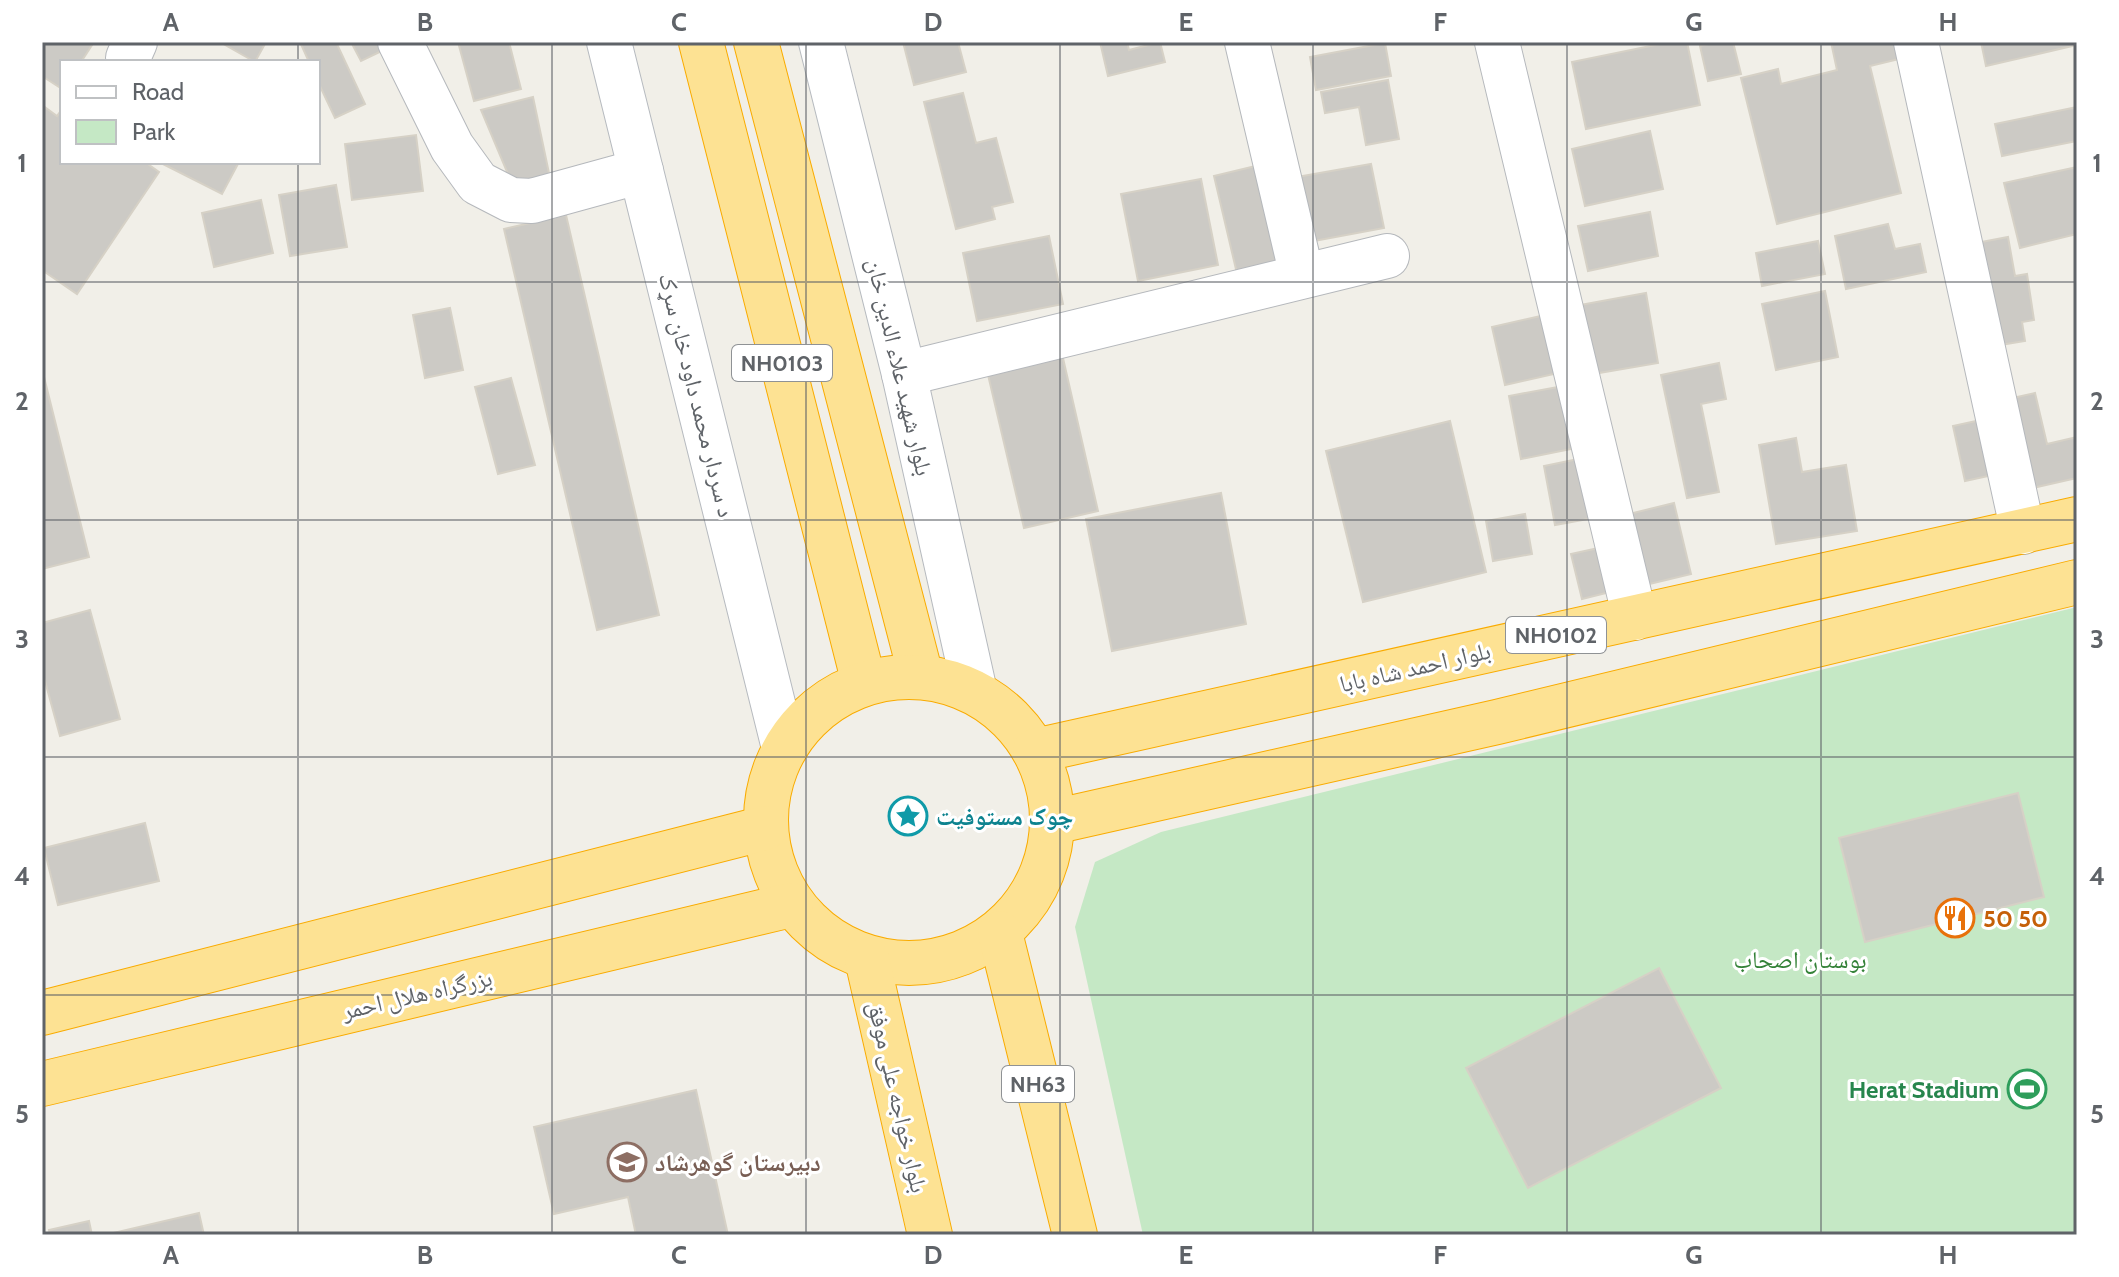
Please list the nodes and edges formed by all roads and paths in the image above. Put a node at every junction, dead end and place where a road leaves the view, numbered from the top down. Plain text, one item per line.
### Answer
1 (400, 42) edge
2 (609, 42) edge
3 (701, 42) edge
4 (756, 42) edge
5 (821, 42) edge
6 (1247, 42) edge
7 (1497, 42) edge
8 (1916, 42) edge
9 (641, 171) junction
10 (1387, 256) dead end
11 (1302, 276) junction
12 (904, 374) junction
13 (2077, 519) edge
14 (2023, 532) junction
15 (2077, 582) edge
16 (1635, 618) junction
17 (921, 676) junction
18 (864, 683) junction
19 (975, 692) junction
20 (784, 748) junction
21 (1035, 751) junction
22 (1053, 822) junction
23 (765, 828) junction
24 (791, 905) junction
25 (1000, 933) junction
26 (867, 959) junction
27 (42, 1013) edge
28 (42, 1084) edge
29 (930, 1235) edge
30 (1075, 1235) edge

1 - 9 street
2 - 9 street, د سردار محمد داود خان سړک
3 - 18 highway, NH0103
4 - 17 highway, NH0103
5 - 12 street, بلوار شهید علاء الدین خان
6 - 11 street
7 - 16 street
8 - 14 street
9 - 20 street, د سردار محمد داود خان سړک
10 - 11 street
11 - 12 street
12 - 19 street, بلوار شهید علاء الدین خان
13 - 14 highway, بلوار احمد شاه بابا / NH0102
14 - 16 highway, بلوار احمد شاه بابا / NH0102
15 - 22 highway
16 - 21 highway, بلوار احمد شاه بابا / NH0102
17 - 18 highway
17 - 19 highway
18 - 20 highway
19 - 21 highway
20 - 23 highway
21 - 22 highway
22 - 25 highway
23 - 24 highway
23 - 27 highway
24 - 26 highway
24 - 28 highway, بزرگراه هلال احمر
25 - 26 highway
25 - 30 highway, NH63
26 - 29 highway, بلوار خواجه علی موفق

